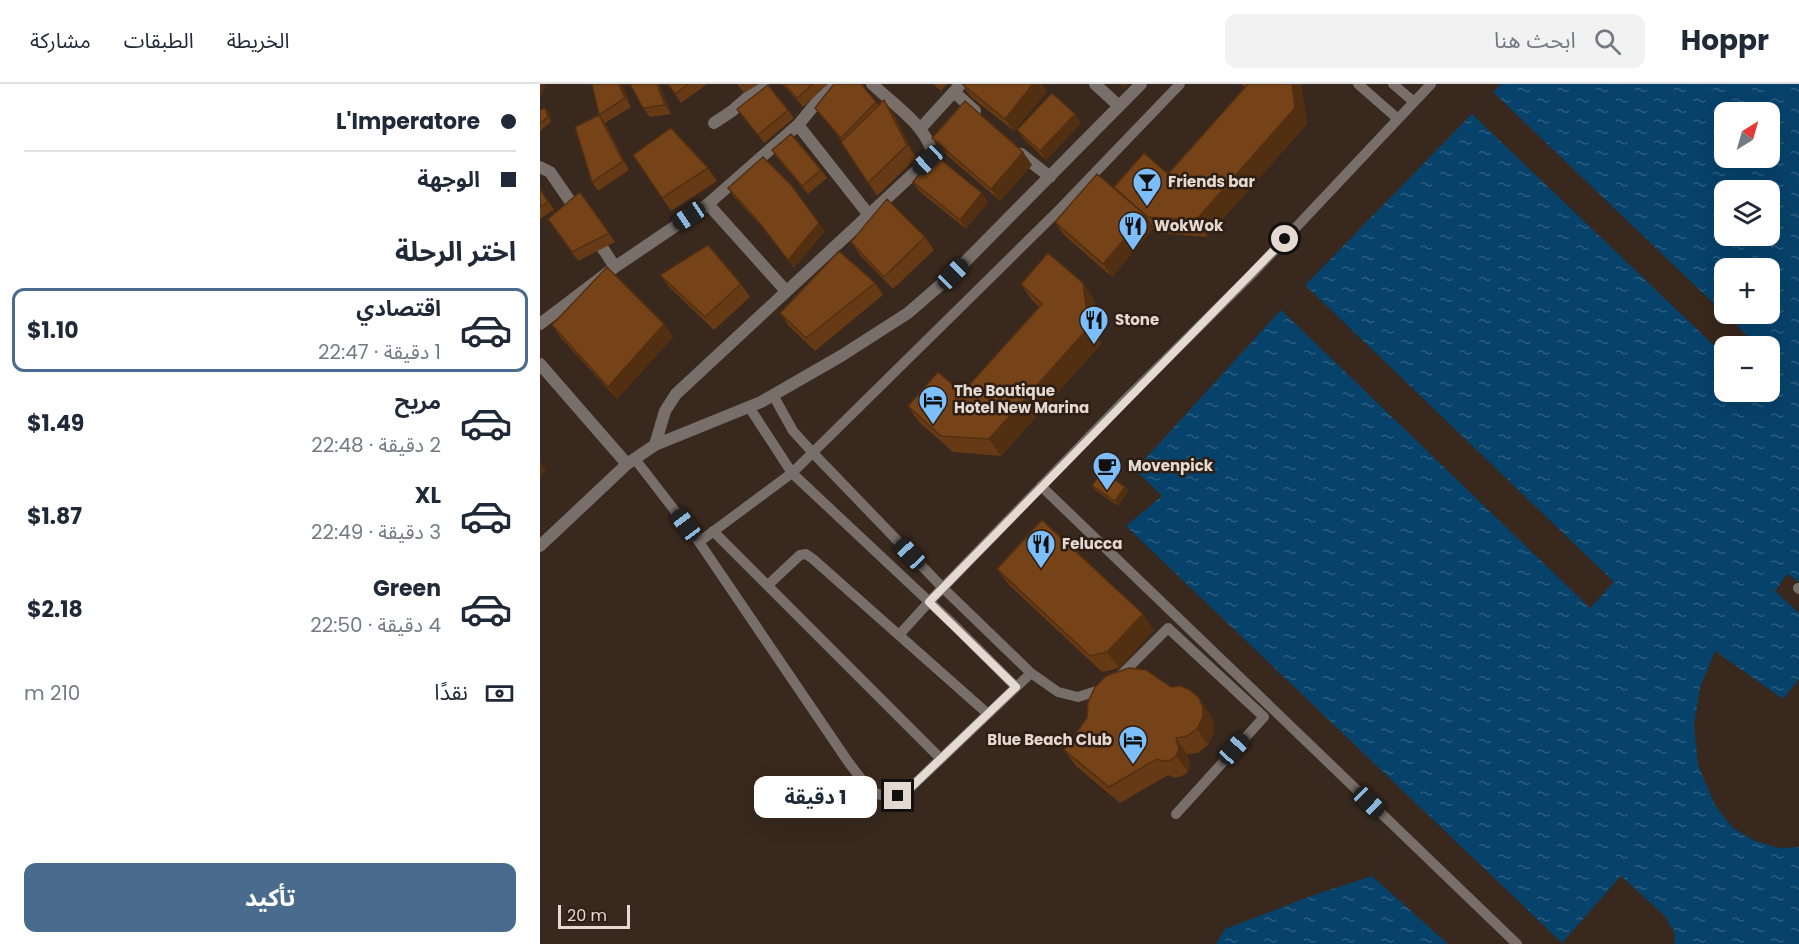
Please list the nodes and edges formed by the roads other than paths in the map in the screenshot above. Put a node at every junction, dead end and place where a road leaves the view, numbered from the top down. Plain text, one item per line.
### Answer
1 (763, 84) edge
2 (832, 84) edge
3 (872, 84) edge
4 (1095, 84) edge
5 (1141, 84) edge
6 (1180, 84) edge
7 (1358, 84) edge
8 (1393, 84) edge
9 (1431, 84) edge
10 (958, 88) edge
11 (1414, 102) junction
12 (1119, 106) junction
13 (980, 116) edge
14 (1398, 119) junction
15 (714, 123) dead end
16 (798, 125) junction
17 (921, 129) junction
18 (1015, 148) edge
19 (540, 167) edge
20 (1050, 177) junction
21 (708, 204) junction
22 (869, 215) junction
23 (615, 267) junction
24 (786, 291) junction
25 (540, 324) edge
26 (543, 372) edge
27 (773, 395) junction
28 (749, 407) junction
29 (655, 445) junction
30 (813, 453) junction
31 (631, 461) junction
32 (792, 473) junction
33 (1041, 486) junction
34 (714, 531) junction
35 (699, 542) junction
36 (540, 546) edge
37 (768, 585) junction
38 (942, 588) junction
39 (929, 602) junction
40 (900, 635) junction
41 (1031, 673) junction
42 (1016, 687) junction
43 (988, 714) junction
44 (941, 759) junction
45 (1176, 814) dead end
46 (1517, 944) edge

1 - 15 street
2 - 16 street
3 - 17 street
4 - 12 street
5 - 12 street
6 - 30 lane
7 - 14 lane
8 - 11 lane
9 - 11 lane
10 - 13 street
10 - 17 street
11 - 14 lane
12 - 20 street
14 - 33 lane
16 - 21 street
16 - 22 street
17 - 22 street
18 - 20 street
19 - 23 street
20 - 27 street
21 - 23 street
21 - 24 street
22 - 24 street
23 - 25 street
24 - 29 street
26 - 31 street
27 - 28 street
27 - 30 lane
28 - 29 street
28 - 32 lane
29 - 31 street
30 - 32 lane
30 - 38 lane
31 - 35 lane
31 - 36 street
32 - 34 lane
32 - 39 lane
33 - 38 lane
33 - 46 lane
34 - 35 lane
34 - 37 lane
35 - 44 lane
37 - 40 lane
37 - 44 lane
38 - 39 lane
38 - 41 lane
39 - 40 lane
39 - 42 lane
40 - 43 lane
41 - 42 lane
41 - 45 lane
42 - 43 lane
43 - 44 lane

